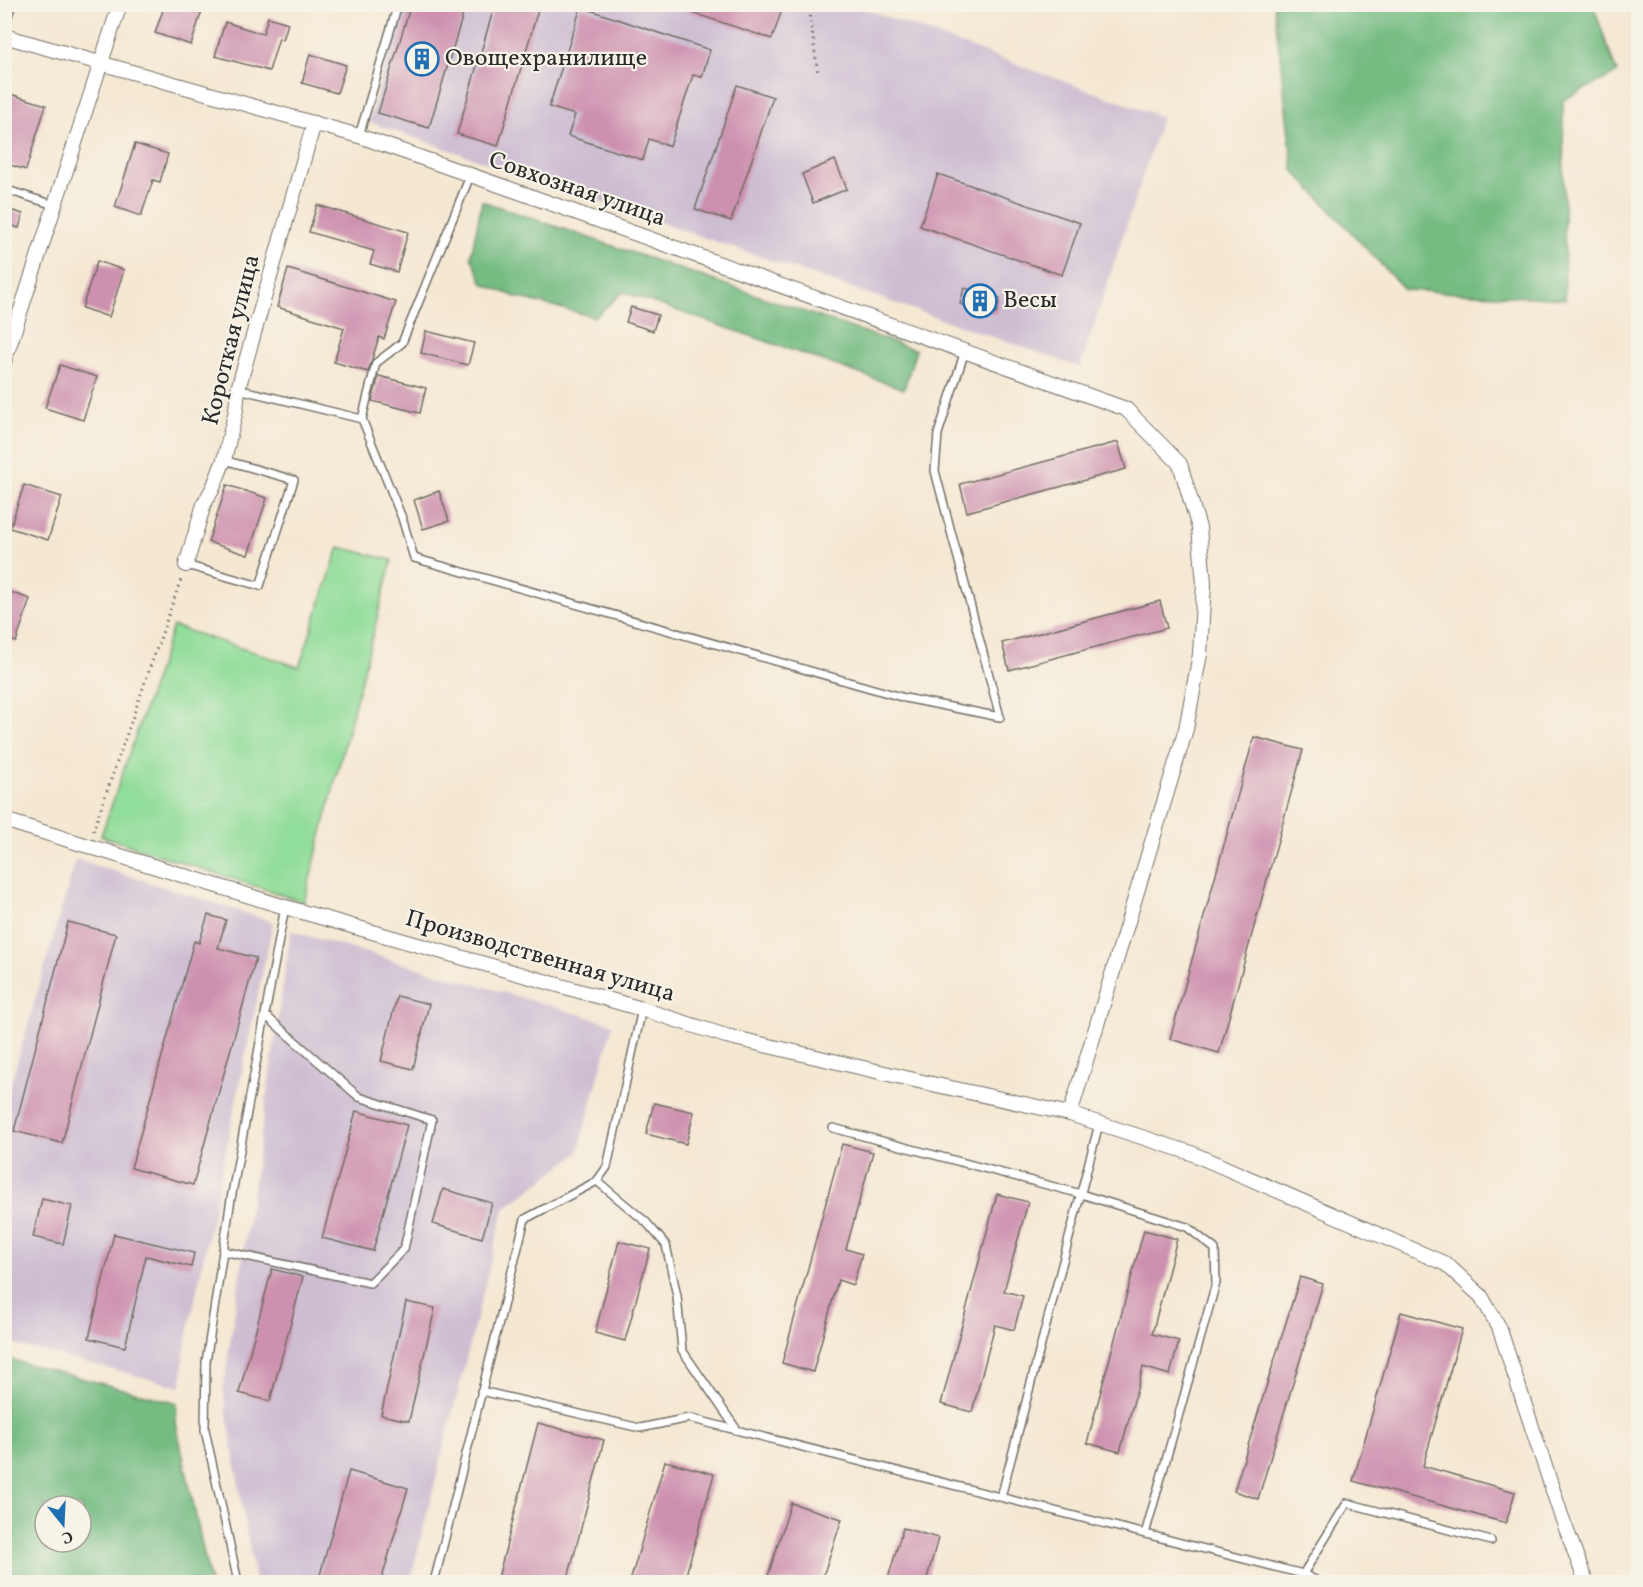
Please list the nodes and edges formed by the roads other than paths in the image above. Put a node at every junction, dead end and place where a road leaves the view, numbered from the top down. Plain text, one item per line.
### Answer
1 (12, 4) edge
2 (120, 4) edge
3 (398, 4) edge
4 (4, 28) edge
5 (4, 36) edge
6 (101, 63) junction
7 (314, 123) junction
8 (359, 136) junction
9 (470, 176) junction
10 (4, 189) edge
11 (54, 205) junction
12 (965, 351) junction
13 (4, 362) edge
14 (238, 389) junction
15 (362, 419) junction
16 (224, 460) junction
17 (186, 565) joint
18 (4, 820) edge
19 (285, 907) junction
20 (642, 1010) junction
21 (265, 1015) junction
22 (1070, 1114) junction
23 (1099, 1124) junction
24 (833, 1128) dead end
25 (597, 1181) junction
26 (1081, 1194) junction
27 (223, 1251) junction
28 (481, 1391) junction
29 (737, 1430) junction
30 (1001, 1497) junction
31 (1145, 1534) junction
32 (1491, 1541) dead end
33 (1303, 1574) junction
34 (238, 1582) edge
35 (434, 1582) edge
36 (1319, 1582) edge
37 (1586, 1582) edge

1 - 4 lane
2 - 6 street
3 - 8 lane
5 - 6 street, Совхозная улица
6 - 7 street, Совхозная улица
6 - 11 street
7 - 8 street, Совхозная улица
7 - 14 street, Короткая улица
8 - 9 street, Совхозная улица
9 - 12 street, Совхозная улица
9 - 15 lane
10 - 11 lane
11 - 13 street
12 - 15 lane
12 - 22 street, Совхозная улица
14 - 15 lane
14 - 16 street, Короткая улица
16 - 17 street, Короткая улица
16 - 17 lane
18 - 19 street, Производственная улица
19 - 20 street, Производственная улица
19 - 21 lane
20 - 22 street, Производственная улица
20 - 25 lane
21 - 27 lane
21 - 27 lane
22 - 23 street, Производственная улица
23 - 26 lane
23 - 37 street, Производственная улица
24 - 26 lane
25 - 28 lane
25 - 29 lane
26 - 30 lane
26 - 31 lane
27 - 34 lane
28 - 29 lane
28 - 35 lane
29 - 30 lane
30 - 31 lane
31 - 33 lane
32 - 33 lane
33 - 36 lane

